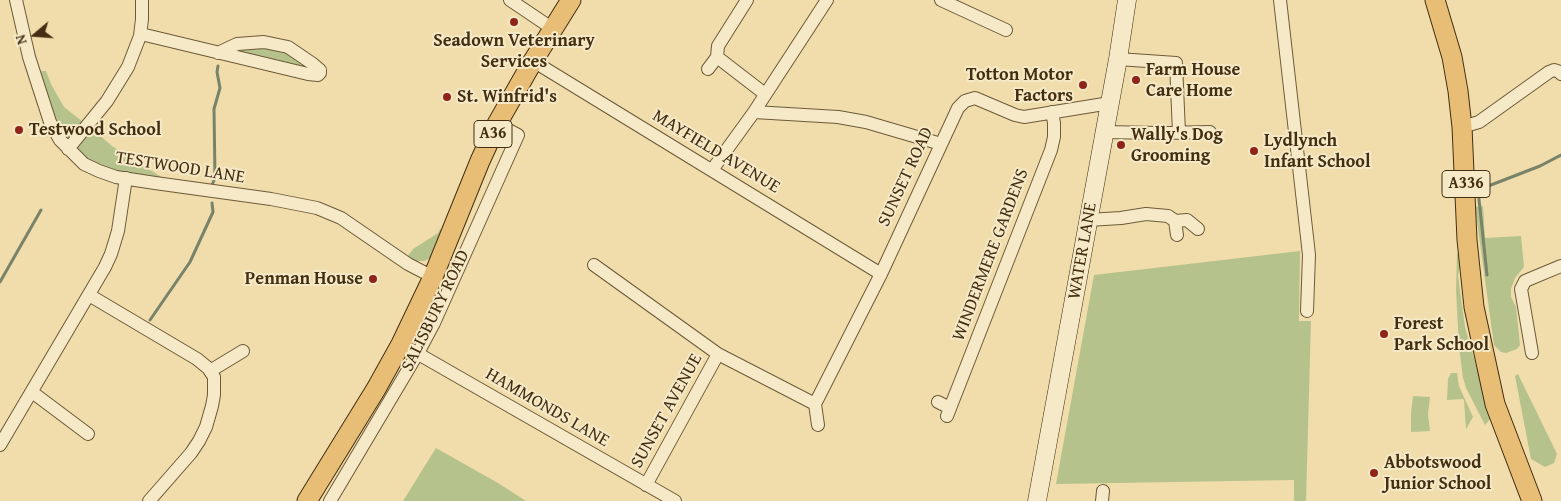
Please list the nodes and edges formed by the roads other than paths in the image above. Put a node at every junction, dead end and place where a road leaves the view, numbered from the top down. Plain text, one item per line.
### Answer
1 (16, 0) edge
2 (142, 0) edge
3 (510, 0) edge
4 (571, 0) edge
5 (748, 0) edge
6 (827, 0) edge
7 (941, 0) edge
8 (1127, 0) edge
9 (1280, 0) edge
10 (1435, 0) edge
11 (553, 29) junction
12 (1006, 30) dead end
13 (141, 34) junction
14 (218, 52) junction
15 (717, 57) junction
16 (1118, 59) junction
17 (533, 61) junction
18 (708, 69) dead end
19 (1561, 74) edge
20 (766, 94) junction
21 (1110, 103) junction
22 (754, 112) junction
23 (1052, 112) junction
24 (497, 124) junction
25 (1462, 127) junction
26 (1104, 132) junction
27 (1210, 132) dead end
28 (1179, 133) junction
29 (941, 144) junction
30 (68, 149) junction
31 (712, 170) junction
32 (126, 178) junction
33 (1088, 220) junction
34 (1175, 221) junction
35 (1198, 229) dead end
36 (1177, 235) dead end
37 (594, 264) dead end
38 (1561, 266) edge
39 (880, 274) junction
40 (433, 277) junction
41 (89, 295) junction
42 (1307, 311) dead end
43 (401, 344) junction
44 (243, 351) dead end
45 (418, 353) junction
46 (1532, 353) dead end
47 (718, 354) junction
48 (210, 371) junction
49 (32, 392) junction
50 (938, 402) dead end
51 (815, 404) junction
52 (818, 425) dead end
53 (88, 434) dead end
54 (0, 445) edge
55 (646, 486) junction
56 (149, 501) edge
57 (307, 501) edge
58 (330, 501) edge
59 (675, 501) edge
60 (1037, 501) edge
61 (1532, 501) edge

1 - 30 street, TESTWOOD LANE
2 - 13 street
3 - 11 street
4 - 11 main road, SALISBURY ROAD / A36
5 - 15 street
6 - 20 street
7 - 12 street
8 - 16 street, WATER LANE
9 - 42 street
10 - 25 main road, A336
11 - 17 main road, SALISBURY ROAD / A36
13 - 14 street
13 - 30 street
14 - 14 street
15 - 18 street
15 - 20 street
16 - 21 street, WATER LANE
16 - 28 street
17 - 24 main road, SALISBURY ROAD / A36
17 - 31 street, MAYFIELD AVENUE
19 - 25 street
20 - 22 street
21 - 23 street, SUNSET ROAD
21 - 26 street, WATER LANE
22 - 29 street
22 - 31 street
23 - 29 street, SUNSET ROAD
23 - 50 street, WINDERMERE GARDENS
24 - 40 main road, SALISBURY ROAD / A36
24 - 45 street, SALISBURY ROAD
25 - 61 main road, A336
26 - 28 street
26 - 33 street, WATER LANE
27 - 28 street
29 - 39 street, SUNSET ROAD
30 - 32 street, TESTWOOD LANE
31 - 39 street, MAYFIELD AVENUE
32 - 40 street, TESTWOOD LANE
32 - 41 street
33 - 34 street
33 - 60 street, WATER LANE
34 - 35 street
34 - 36 street
37 - 47 street
38 - 46 street
39 - 51 street, SUNSET ROAD
40 - 43 main road, SALISBURY ROAD / A36
41 - 48 street
41 - 49 street
43 - 45 street, HAMMONDS LANE
43 - 57 main road, SALISBURY ROAD / A36
44 - 48 street
45 - 55 street, HAMMONDS LANE
45 - 58 street, SALISBURY ROAD
47 - 51 street
47 - 55 street, SUNSET AVENUE
48 - 56 street
49 - 53 street
49 - 54 street
51 - 52 street
55 - 59 street, HAMMONDS LANE

